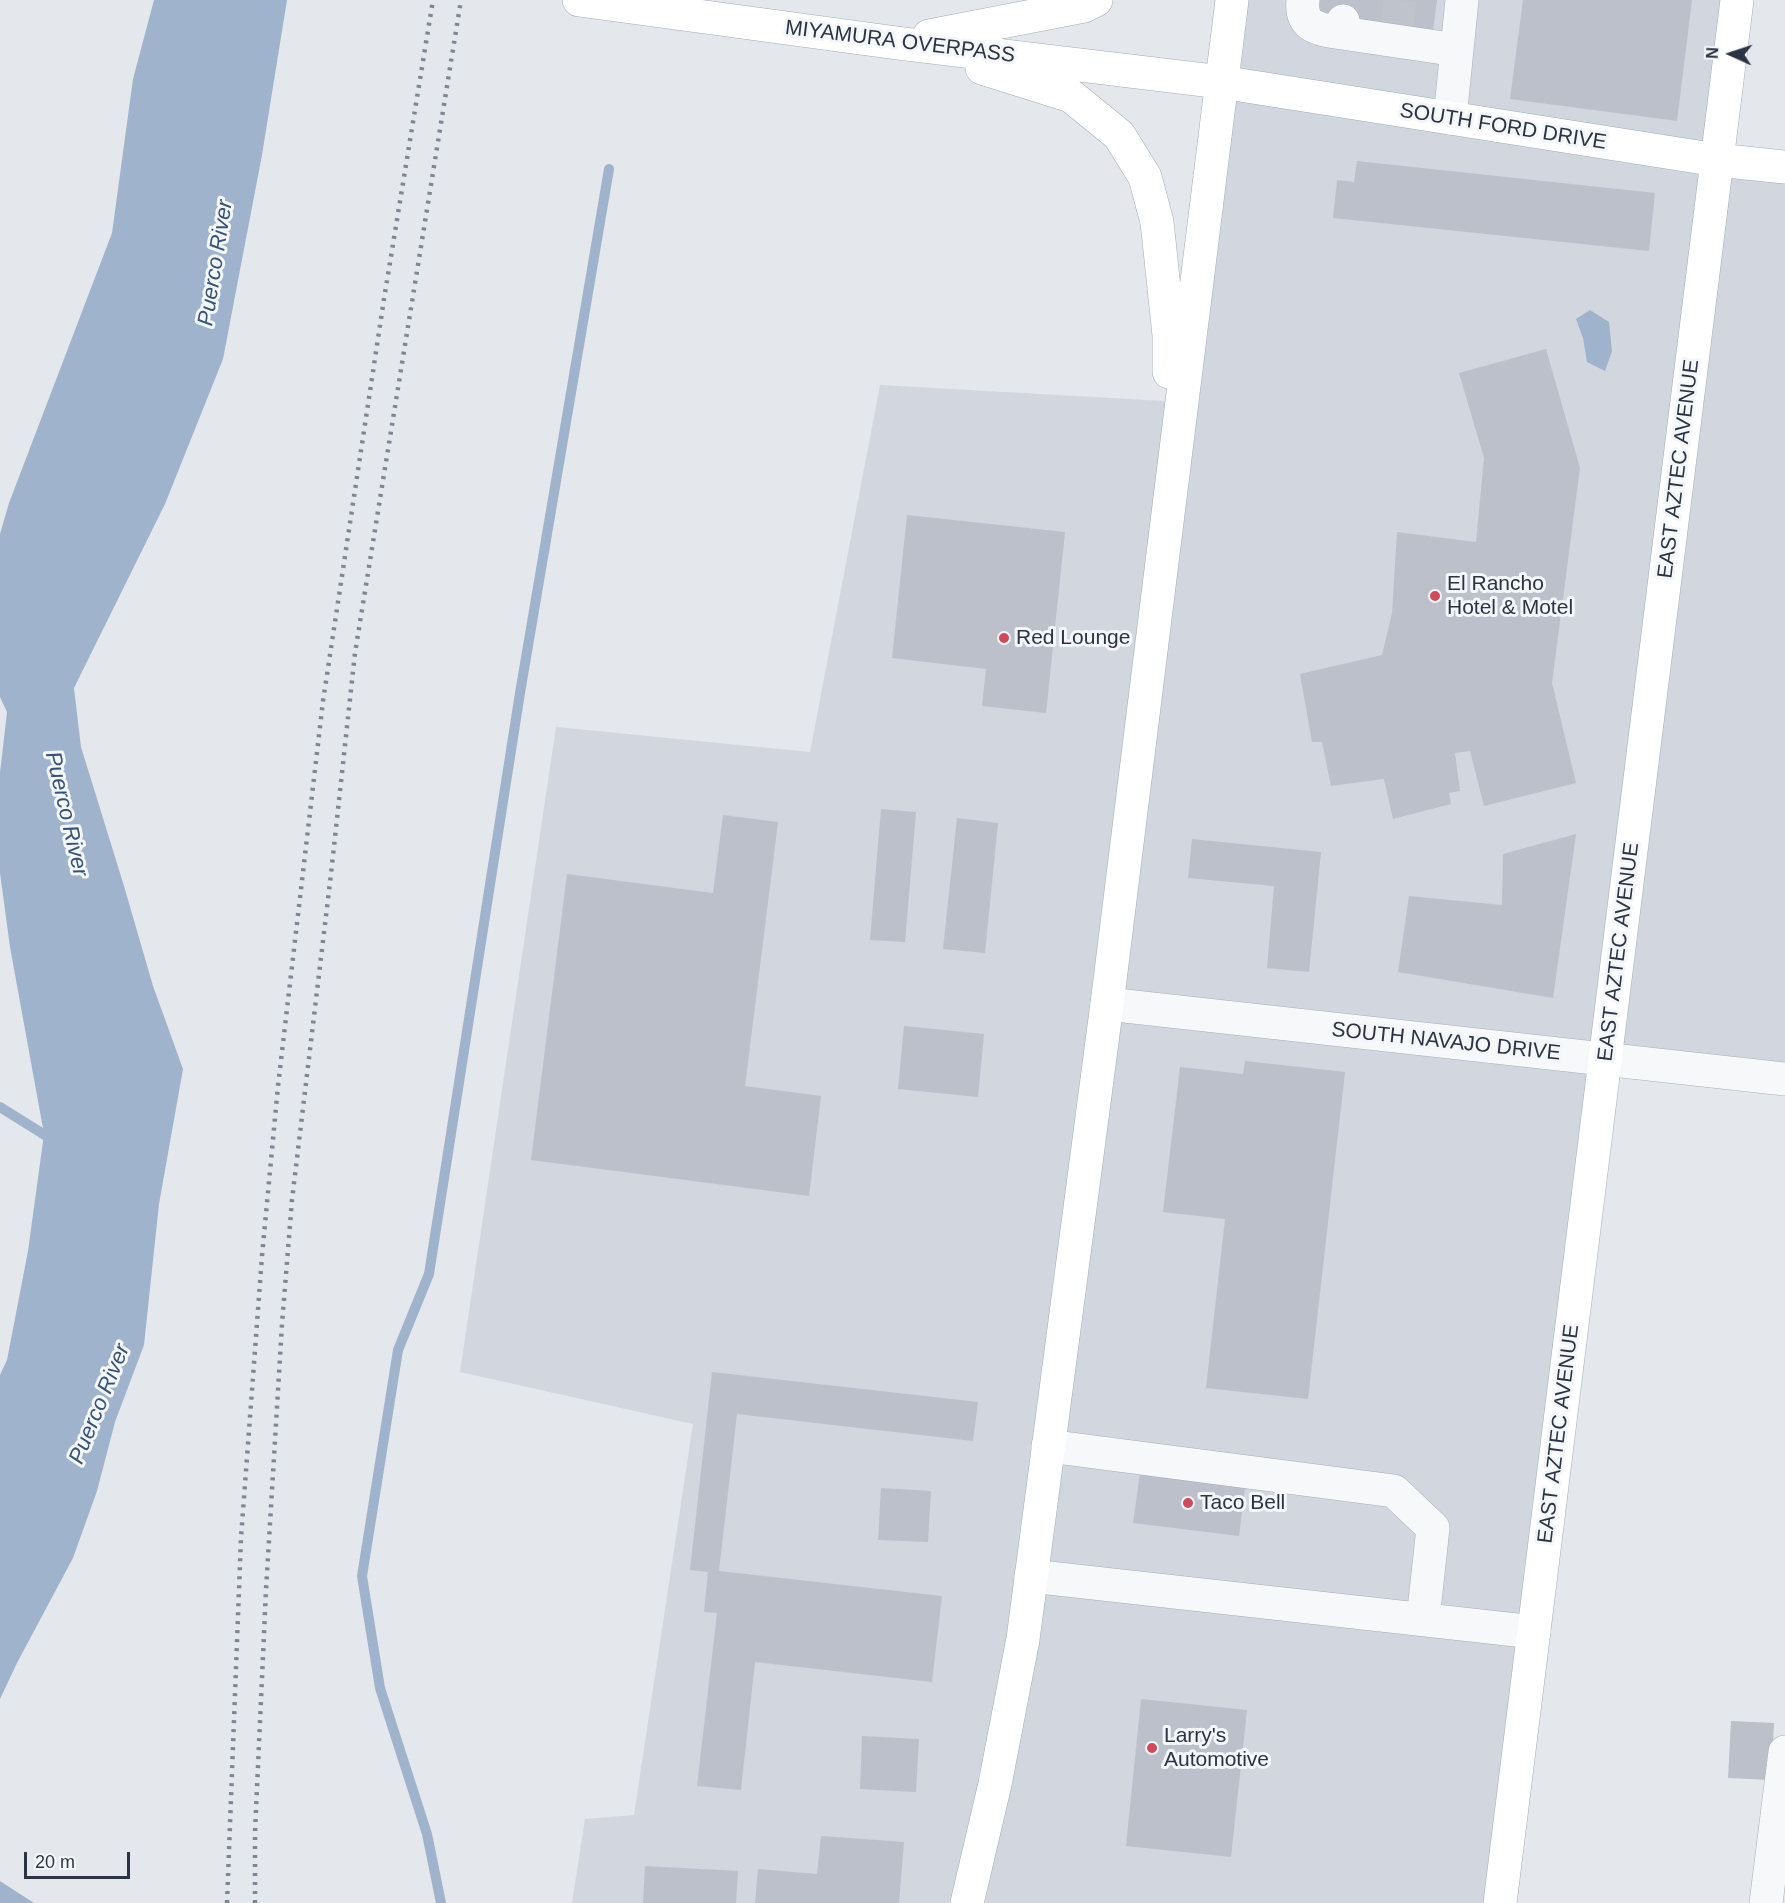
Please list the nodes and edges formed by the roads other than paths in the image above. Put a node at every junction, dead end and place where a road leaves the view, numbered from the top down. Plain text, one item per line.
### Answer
1 (579, 0) edge
2 (1096, 0) edge
3 (1232, 0) edge
4 (1303, 0) edge
5 (1462, 0) edge
6 (1737, 0) edge
7 (897, 42) junction
8 (1457, 50) junction
9 (1221, 82) junction
10 (1450, 118) junction
11 (1717, 160) junction
12 (1785, 167) edge
13 (1167, 527) junction
14 (1107, 1004) junction
15 (1605, 1060) junction
16 (1785, 1079) edge
17 (1048, 1446) junction
18 (1031, 1576) junction
19 (1423, 1620) junction
20 (1534, 1632) junction
21 (1785, 1752) edge
22 (967, 1903) edge
23 (1500, 1903) edge
24 (1766, 1903) edge

1 - 7 main road, MIYAMURA OVERPASS
2 - 7 main road
3 - 9 main road
4 - 8 street
5 - 8 street
6 - 11 main road, EAST AZTEC AVENUE
7 - 9 main road, MIYAMURA OVERPASS
7 - 13 main road
8 - 10 street
9 - 10 main road, SOUTH FORD DRIVE
9 - 13 main road
10 - 11 main road, SOUTH FORD DRIVE
11 - 12 main road, SOUTH FORD DRIVE
11 - 15 main road, EAST AZTEC AVENUE
13 - 14 main road
14 - 15 street, SOUTH NAVAJO DRIVE
14 - 17 main road
15 - 16 street, SOUTH NAVAJO DRIVE
15 - 20 main road, EAST AZTEC AVENUE
17 - 18 main road
17 - 19 street
18 - 19 street
18 - 22 main road
19 - 20 street
20 - 23 main road, EAST AZTEC AVENUE
21 - 24 street

